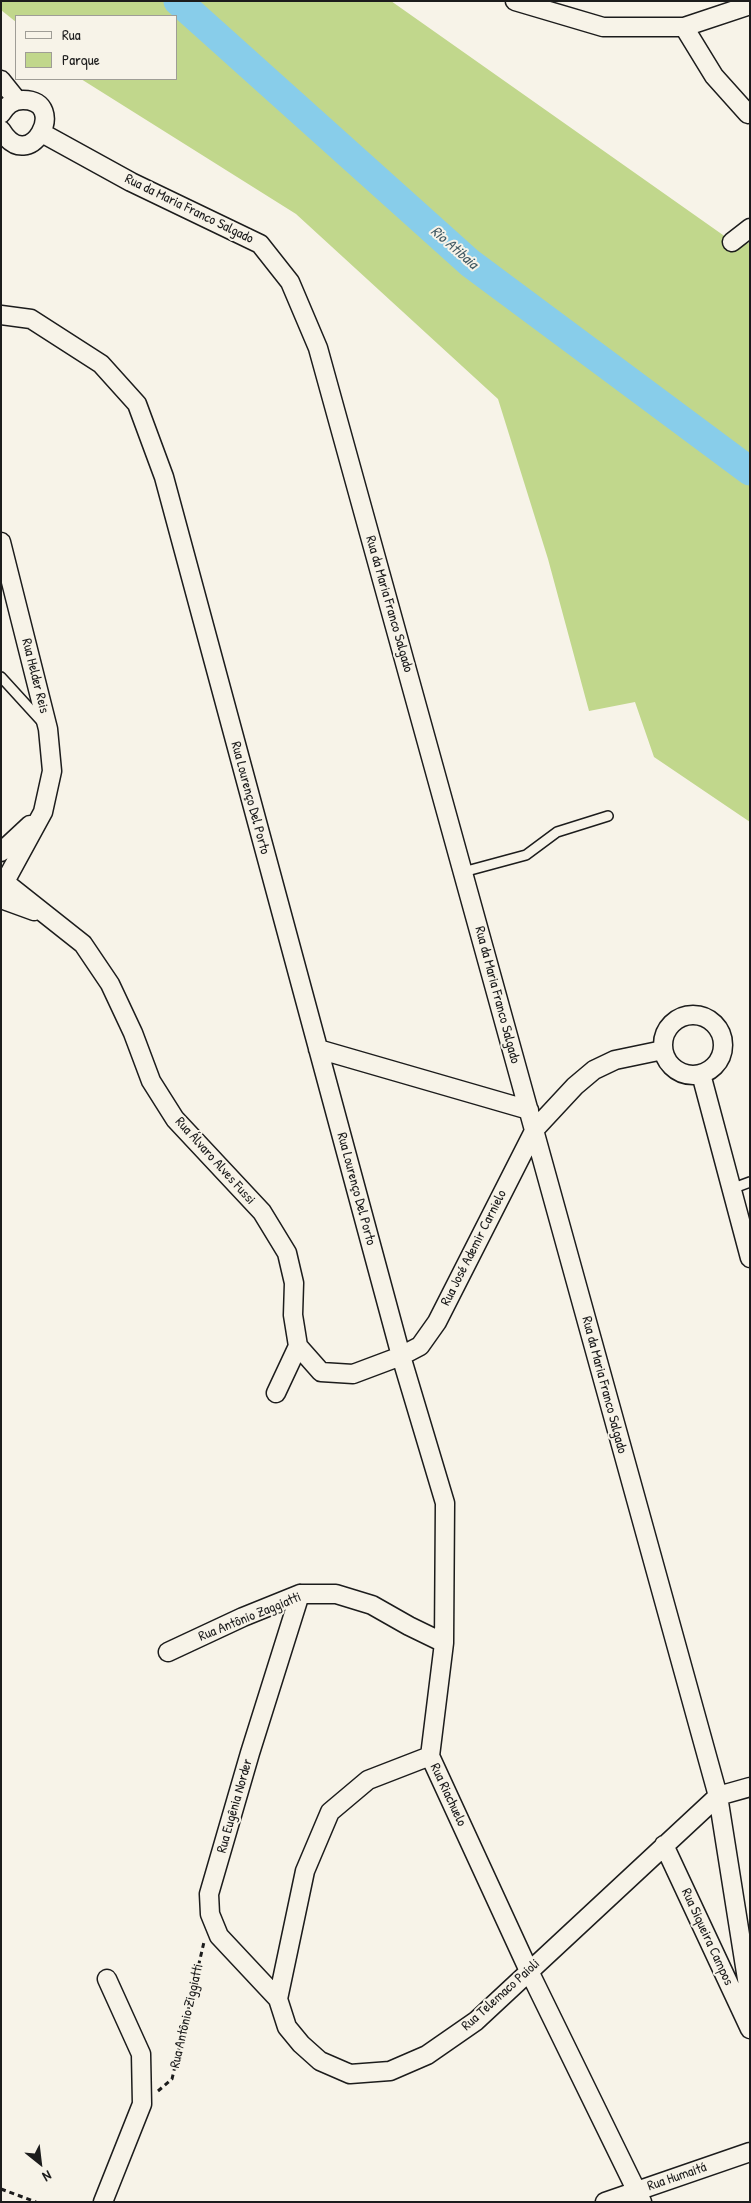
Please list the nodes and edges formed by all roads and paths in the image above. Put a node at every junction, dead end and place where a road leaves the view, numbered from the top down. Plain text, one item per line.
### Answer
1 (515, 1) edge
2 (750, 5) edge
3 (684, 27) junction
4 (1, 80) edge
5 (6, 106) edge
6 (748, 114) dead end
7 (42, 133) junction
8 (3, 136) edge
9 (750, 228) edge
10 (732, 242) dead end
11 (1, 315) edge
12 (1, 542) edge
13 (1, 678) edge
14 (48, 729) junction
15 (43, 812) junction
16 (608, 816) dead end
17 (1, 852) edge
18 (463, 872) junction
19 (3, 884) edge
20 (318, 1049) junction
21 (663, 1050) junction
22 (700, 1074) junction
23 (529, 1110) junction
24 (535, 1129) junction
25 (750, 1182) edge
26 (731, 1189) junction
27 (750, 1258) edge
28 (298, 1346) junction
29 (400, 1356) junction
30 (276, 1393) dead end
31 (300, 1594) junction
32 (444, 1643) junction
33 (168, 1652) dead end
34 (430, 1756) junction
35 (750, 1787) edge
36 (718, 1796) junction
37 (664, 1845) junction
38 (210, 1914) junction
39 (529, 1971) junction
40 (107, 1979) dead end
41 (750, 1998) edge
42 (278, 1999) junction
43 (750, 2029) edge
44 (142, 2104) junction
45 (750, 2152) edge
46 (1, 2190) edge
47 (640, 2196) edge
48 (36, 2202) edge
49 (103, 2202) edge
50 (605, 2202) edge

1 - 3 street
2 - 3 street
3 - 6 street
4 - 5 street
5 - 7 street
7 - 8 street
7 - 18 street, Rua da Maria Franco Salgado
9 - 10 street
11 - 20 street, Rua Lourenço Del Porto
12 - 14 street, Rua Helder Reis
13 - 14 lane
14 - 15 street, Rua Helder Reis
15 - 17 street
15 - 19 street, Rua Helder Reis
16 - 18 lane
18 - 23 street, Rua da Maria Franco Salgado
19 - 28 street, Rua Álvaro Alves Fussi
20 - 23 street
20 - 29 street, Rua Lourenço Del Porto
21 - 22 street
21 - 22 street
21 - 24 street, Rua José Ademir Carnielo
22 - 26 street
23 - 24 street, Rua da Maria Franco Salgado
24 - 29 street, Rua José Ademir Carnielo
24 - 36 street, Rua da Maria Franco Salgado
25 - 26 lane
26 - 27 street
28 - 29 street
28 - 30 street
29 - 32 street, Rua Riachuelo
31 - 32 street, Rua Antônio Zaggiatti
31 - 33 street, Rua Antônio Zaggiatti
31 - 38 street, Rua Eugênia Norder
32 - 34 street, Rua Riachuelo
34 - 39 street, Rua Riachuelo
34 - 42 street, Rua Telemaco Paioli
35 - 36 street, Rua Telemaco Paioli
36 - 37 street, Rua Telemaco Paioli
36 - 41 street, Rua da Maria Franco Salgado
37 - 39 street, Rua Telemaco Paioli
37 - 43 street, Rua Siqueira Campos
38 - 42 street, Rua Eugênia Norder
38 - 44 path, Rua Antônio Ziggiatti
39 - 42 street, Rua Telemaco Paioli
39 - 47 street, Rua Riachuelo
40 - 44 street
44 - 49 street
45 - 47 street, Rua Humaitá
46 - 48 path
47 - 50 street, Rua Humaitá

